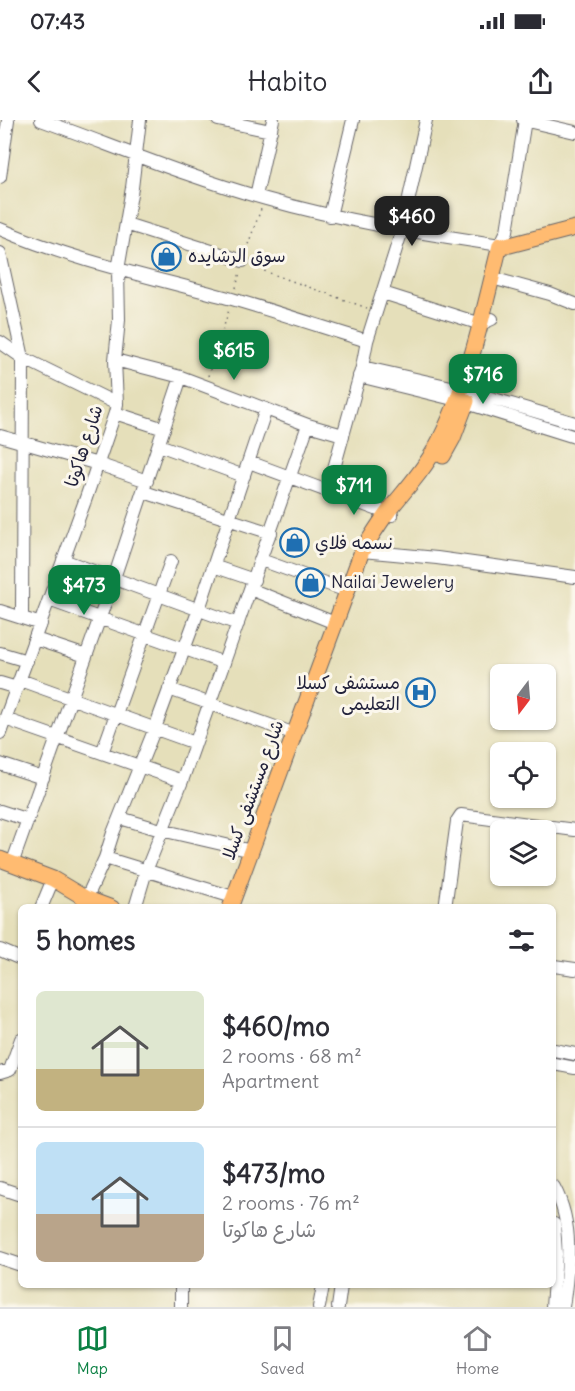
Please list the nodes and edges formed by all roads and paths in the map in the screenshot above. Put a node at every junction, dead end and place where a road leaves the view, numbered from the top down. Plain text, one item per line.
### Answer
1 (8, 120) edge
2 (41, 120) edge
3 (140, 120) edge
4 (218, 120) edge
5 (353, 120) edge
6 (426, 120) edge
7 (524, 120) edge
8 (272, 126) edge
9 (575, 132) edge
10 (2, 151) edge
11 (135, 155) junction
12 (0, 177) edge
13 (256, 196) junction
14 (330, 216) junction
15 (126, 224) junction
16 (575, 228) edge
17 (0, 229) edge
18 (402, 230) junction
19 (505, 240) junction
20 (0, 253) edge
21 (243, 261) joint
22 (118, 270) junction
23 (497, 279) junction
24 (383, 293) junction
25 (575, 304) edge
26 (376, 311) junction
27 (487, 322) junction
28 (367, 341) junction
29 (0, 342) edge
30 (23, 358) junction
31 (115, 360) junction
32 (361, 372) junction
33 (181, 377) junction
34 (463, 396) junction
35 (499, 400) junction
36 (116, 409) junction
37 (266, 409) junction
38 (529, 409) junction
39 (494, 412) junction
40 (524, 421) junction
41 (575, 423) edge
42 (557, 424) junction
43 (308, 425) junction
44 (164, 429) junction
45 (343, 435) junction
46 (0, 436) edge
47 (575, 437) edge
48 (24, 442) junction
49 (159, 445) junction
50 (249, 462) junction
51 (98, 464) junction
52 (244, 476) junction
53 (291, 477) junction
54 (145, 487) junction
55 (328, 490) junction
56 (387, 516) junction
57 (230, 519) junction
58 (271, 533) junction
59 (362, 551) junction
60 (63, 560) junction
61 (261, 560) junction
62 (171, 561) dead end
63 (213, 566) junction
64 (575, 577) edge
65 (114, 578) junction
66 (252, 585) junction
67 (347, 591) junction
68 (159, 594) junction
69 (49, 600) junction
70 (199, 609) junction
71 (0, 611) edge
72 (22, 617) junction
73 (99, 619) junction
74 (335, 623) junction
75 (40, 624) junction
76 (238, 624) junction
77 (144, 635) junction
78 (35, 639) junction
79 (184, 649) junction
80 (0, 653) edge
81 (86, 657) junction
82 (27, 661) junction
83 (224, 663) junction
84 (0, 683) edge
85 (18, 684) junction
86 (170, 688) junction
87 (71, 698) junction
88 (210, 703) junction
89 (116, 714) junction
90 (2, 727) edge
91 (155, 728) junction
92 (295, 734) junction
93 (57, 737) junction
94 (195, 743) junction
95 (102, 753) junction
96 (0, 764) edge
97 (141, 767) junction
98 (42, 778) junction
99 (182, 781) junction
100 (0, 811) edge
101 (120, 818) junction
102 (28, 820) junction
103 (161, 830) junction
104 (575, 830) edge
105 (252, 851) junction
106 (105, 858) junction
107 (6, 861) edge
108 (146, 871) junction
109 (53, 879) junction
110 (231, 902) edge
111 (83, 903) edge
112 (43, 904) edge
113 (136, 904) edge
114 (446, 904) edge
115 (0, 950) edge
116 (18, 957) edge
117 (556, 966) edge
118 (575, 969) edge
119 (18, 1047) edge
120 (556, 1050) edge
121 (575, 1054) edge
122 (556, 1064) edge
123 (575, 1068) edge
124 (0, 1073) edge
125 (0, 1188) edge
126 (556, 1191) edge
127 (18, 1194) edge
128 (556, 1254) edge
129 (0, 1258) edge
130 (18, 1264) edge
131 (182, 1288) edge
132 (323, 1288) edge
133 (340, 1288) edge
134 (558, 1302) edge
135 (181, 1307) edge
136 (319, 1307) edge
137 (338, 1307) edge

1 - 10 street
2 - 11 street
3 - 11 street, شارع هاكوتا
4 - 8 street
5 - 14 street
6 - 18 street
7 - 9 street
7 - 19 street
8 - 13 street
10 - 12 street
11 - 13 street
11 - 15 street, شارع هاكوتا
13 - 14 street
14 - 18 street
15 - 21 street
15 - 22 street, شارع هاكوتا
16 - 19 main road
17 - 22 street
18 - 19 street
18 - 24 street
19 - 23 main road, شارع مستشفى كسلا
20 - 30 street
21 - 26 path
22 - 28 street
22 - 31 street, شارع هاكوتا
23 - 25 street
23 - 27 main road, شارع مستشفى كسلا
24 - 26 street
24 - 27 street
26 - 28 street
27 - 34 main road, شارع مستشفى كسلا
28 - 32 street
29 - 30 street
30 - 36 street
30 - 48 street
31 - 33 street
31 - 36 street, شارع هاكوتا
32 - 34 street
32 - 45 street
33 - 37 street
33 - 44 street
34 - 35 street
34 - 39 street
34 - 56 main road, شارع مستشفى كسلا
35 - 38 street
35 - 39 street
36 - 44 street
36 - 51 street, شارع هاكوتا
37 - 43 street
37 - 50 street
38 - 40 street
38 - 42 street
39 - 40 street
40 - 42 street
41 - 42 street
42 - 47 street
43 - 45 street
43 - 53 street
44 - 49 street
45 - 55 street
46 - 48 street
48 - 51 street
48 - 72 street
49 - 52 street
49 - 54 street
50 - 52 street
50 - 53 street
51 - 54 street
51 - 60 street, شارع هاكوتا
52 - 57 street
53 - 55 street
53 - 58 street
54 - 57 street
54 - 65 street
55 - 56 street
56 - 59 main road, شارع مستشفى كسلا
57 - 58 street
57 - 63 street
58 - 61 street
59 - 64 street
59 - 67 main road, شارع مستشفى كسلا
60 - 65 street
60 - 69 street, شارع هاكوتا
61 - 66 street
61 - 67 street
62 - 68 street
63 - 66 street
63 - 70 street
65 - 68 street
65 - 73 street
66 - 74 street
66 - 76 street
67 - 74 main road, شارع مستشفى كسلا
68 - 70 street
68 - 77 street
69 - 73 street
69 - 75 street, شارع هاكوتا
70 - 76 street
70 - 79 street
71 - 72 street
72 - 75 street
73 - 77 street
73 - 81 street
74 - 92 main road, شارع مستشفى كسلا
75 - 78 street, شارع هاكوتا
76 - 83 street
77 - 79 street
77 - 89 street
78 - 81 street
78 - 82 street, شارع هاكوتا
79 - 83 street
79 - 86 street
80 - 82 street
81 - 87 street
82 - 85 street, شارع هاكوتا
83 - 88 street
84 - 85 street
85 - 87 street
85 - 90 street, شارع هاكوتا
86 - 88 street
86 - 91 street
87 - 89 street
87 - 93 street
88 - 92 street
88 - 94 street
89 - 91 street
89 - 95 street
90 - 93 street
91 - 94 street
91 - 97 street
92 - 105 main road, شارع مستشفى كسلا
93 - 95 street
93 - 98 street
94 - 99 street
95 - 97 street
96 - 98 street
97 - 99 street
97 - 101 street
98 - 102 street
99 - 103 street
100 - 102 street
101 - 103 street
101 - 106 street
102 - 107 street
103 - 105 street
103 - 108 street
104 - 114 street
105 - 110 main road, شارع مستشفى كسلا
106 - 108 street
106 - 111 street
107 - 109 main road
108 - 110 street
108 - 113 street
109 - 111 main road
109 - 112 street
115 - 116 street
117 - 118 street
119 - 124 street
120 - 121 street
122 - 123 street
125 - 127 street
126 - 134 street
128 - 134 street
129 - 130 street
131 - 135 street
132 - 136 street
133 - 137 street

